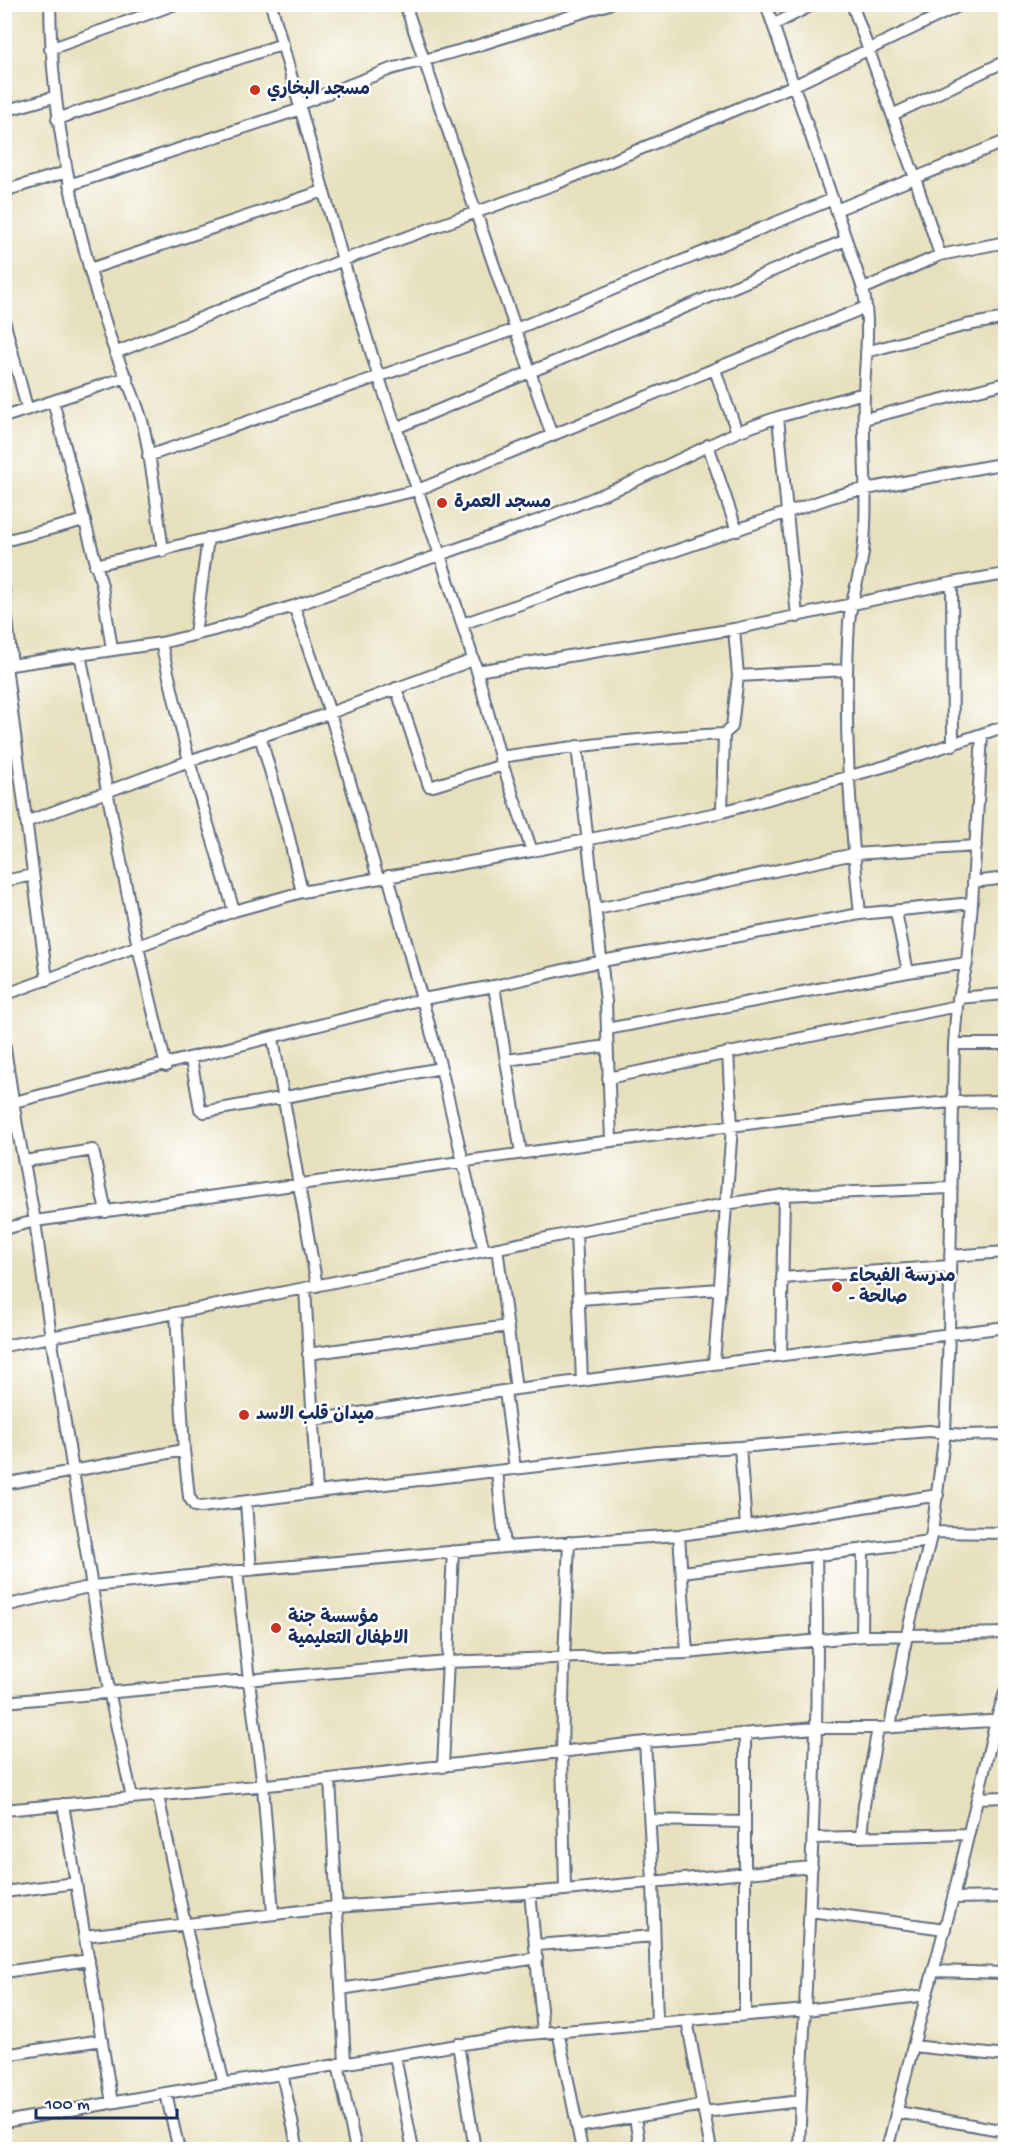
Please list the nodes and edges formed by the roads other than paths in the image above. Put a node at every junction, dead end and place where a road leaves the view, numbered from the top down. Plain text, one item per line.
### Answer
1 (50, 4) edge
2 (176, 4) edge
3 (271, 4) edge
4 (405, 4) edge
5 (609, 4) edge
6 (765, 4) edge
7 (814, 4) edge
8 (852, 4) edge
9 (963, 4) edge
10 (773, 25) junction
11 (283, 45) junction
12 (50, 49) junction
13 (869, 50) junction
14 (424, 60) junction
15 (1005, 61) edge
16 (795, 85) junction
17 (54, 97) junction
18 (300, 106) junction
19 (4, 111) edge
20 (892, 115) junction
21 (57, 119) junction
22 (1005, 141) edge
23 (66, 172) junction
24 (915, 178) junction
25 (69, 185) junction
26 (4, 190) edge
27 (323, 191) junction
28 (833, 199) junction
29 (837, 210) junction
30 (477, 212) junction
31 (846, 240) junction
32 (1005, 242) edge
33 (940, 255) junction
34 (343, 260) junction
35 (90, 269) junction
36 (863, 289) junction
37 (866, 306) junction
38 (1005, 318) edge
39 (4, 320) edge
40 (516, 329) junction
41 (867, 352) junction
42 (115, 353) junction
43 (715, 370) junction
44 (531, 374) junction
45 (127, 377) junction
46 (379, 378) junction
47 (1005, 383) edge
48 (864, 393) junction
49 (53, 401) junction
50 (27, 408) junction
51 (4, 417) edge
52 (778, 417) junction
53 (864, 419) junction
54 (396, 428) junction
55 (737, 432) junction
56 (552, 436) junction
57 (708, 445) junction
58 (148, 456) junction
59 (1005, 463) edge
60 (865, 489) junction
61 (418, 490) junction
62 (788, 513) junction
63 (85, 520) junction
64 (737, 531) junction
65 (208, 538) junction
66 (4, 541) edge
67 (163, 550) junction
68 (440, 555) junction
69 (95, 565) junction
70 (1005, 574) edge
71 (952, 583) junction
72 (4, 591) edge
73 (851, 603) junction
74 (294, 606) junction
75 (797, 617) junction
76 (462, 624) junction
77 (734, 628) junction
78 (195, 634) junction
79 (161, 643) junction
80 (112, 650) junction
81 (80, 654) junction
82 (475, 665) junction
83 (7, 666) edge
84 (847, 670) junction
85 (738, 676) junction
86 (396, 688) junction
87 (330, 713) junction
88 (1005, 726) edge
89 (724, 734) junction
90 (982, 735) junction
91 (260, 736) junction
92 (952, 745) junction
93 (577, 746) junction
94 (189, 761) junction
95 (502, 761) junction
96 (849, 776) junction
97 (108, 793) junction
98 (722, 812) junction
99 (26, 822) junction
100 (589, 840) junction
101 (976, 846) junction
102 (532, 850) junction
103 (854, 854) junction
104 (33, 875) junction
105 (383, 877) junction
106 (1005, 878) edge
107 (4, 881) edge
108 (974, 882) junction
109 (302, 892) junction
110 (972, 903) junction
111 (597, 909) junction
112 (234, 912) junction
113 (896, 912) junction
114 (861, 914) junction
115 (138, 947) junction
116 (602, 961) junction
117 (967, 963) junction
118 (908, 972) junction
119 (47, 980) junction
120 (494, 986) junction
121 (1005, 994) edge
122 (4, 996) edge
123 (423, 999) junction
124 (957, 1002) junction
125 (607, 1029) junction
126 (273, 1038) junction
127 (4, 1042) edge
128 (954, 1044) junction
129 (1005, 1044) edge
130 (607, 1046) junction
131 (728, 1052) junction
132 (191, 1059) junction
133 (507, 1060) junction
134 (165, 1066) junction
135 (441, 1068) junction
136 (608, 1078) junction
137 (283, 1097) junction
138 (1005, 1101) edge
139 (14, 1102) junction
140 (952, 1102) junction
141 (17, 1126) junction
142 (732, 1127) junction
143 (4, 1129) edge
144 (611, 1141) junction
145 (521, 1153) junction
146 (25, 1161) junction
147 (462, 1163) junction
148 (297, 1185) junction
149 (950, 1188) junction
150 (784, 1196) junction
151 (726, 1204) junction
152 (106, 1212) junction
153 (35, 1221) junction
154 (4, 1229) edge
155 (576, 1232) junction
156 (497, 1248) junction
157 (484, 1251) junction
158 (1005, 1252) edge
159 (950, 1261) junction
160 (782, 1278) junction
161 (317, 1286) junction
162 (305, 1288) junction
163 (720, 1289) junction
164 (580, 1299) junction
165 (176, 1313) junction
166 (508, 1326) junction
167 (1005, 1328) edge
168 (949, 1335) junction
169 (51, 1337) junction
170 (4, 1346) edge
171 (308, 1354) junction
172 (781, 1355) junction
173 (714, 1363) junction
174 (582, 1381) junction
175 (511, 1390) junction
176 (313, 1420) junction
177 (945, 1432) junction
178 (1005, 1434) edge
179 (740, 1447) junction
180 (184, 1450) junction
181 (515, 1469) junction
182 (74, 1471) junction
183 (497, 1471) junction
184 (4, 1484) edge
185 (317, 1492) junction
186 (938, 1495) junction
187 (246, 1503) junction
188 (746, 1526) junction
189 (1005, 1533) edge
190 (679, 1535) junction
191 (931, 1536) junction
192 (569, 1542) junction
193 (505, 1547) junction
194 (863, 1549) junction
195 (453, 1551) junction
196 (816, 1555) junction
197 (251, 1570) junction
198 (237, 1571) junction
199 (682, 1572) junction
200 (93, 1587) junction
201 (4, 1606) edge
202 (1005, 1633) edge
203 (908, 1634) junction
204 (862, 1636) junction
205 (819, 1640) junction
206 (687, 1653) junction
207 (564, 1659) junction
208 (447, 1662) junction
209 (249, 1681) junction
210 (1005, 1689) edge
211 (109, 1691) junction
212 (4, 1702) edge
213 (1001, 1720) edge
214 (890, 1727) junction
215 (815, 1728) junction
216 (878, 1728) junction
217 (745, 1735) junction
218 (645, 1742) junction
219 (562, 1754) junction
220 (443, 1767) junction
221 (330, 1779) junction
222 (262, 1786) junction
223 (158, 1796) junction
224 (1005, 1797) edge
225 (132, 1798) junction
226 (977, 1798) junction
227 (63, 1804) junction
228 (4, 1810) edge
229 (650, 1820) junction
230 (745, 1822) junction
231 (968, 1834) junction
232 (861, 1837) junction
233 (813, 1838) junction
234 (812, 1868) junction
235 (745, 1873) junction
236 (653, 1882) junction
237 (75, 1883) junction
238 (565, 1890) junction
239 (4, 1892) edge
240 (530, 1892) junction
241 (953, 1898) junction
242 (1005, 1898) edge
243 (336, 1907) junction
244 (810, 1911) junction
245 (273, 1913) junction
246 (185, 1924) junction
247 (945, 1929) junction
248 (84, 1936) junction
249 (654, 1936) junction
250 (536, 1946) junction
251 (537, 1958) junction
252 (88, 1960) junction
253 (933, 1971) junction
254 (4, 1972) edge
255 (1005, 1973) edge
256 (341, 1989) junction
257 (927, 1995) junction
258 (806, 2010) junction
259 (745, 2015) junction
260 (687, 2020) junction
261 (657, 2022) junction
262 (558, 2031) junction
263 (543, 2032) junction
264 (102, 2040) junction
265 (458, 2044) junction
266 (913, 2046) junction
267 (4, 2055) edge
268 (395, 2056) junction
269 (1005, 2056) edge
270 (342, 2064) junction
271 (282, 2073) junction
272 (224, 2084) junction
273 (166, 2092) junction
274 (801, 2101) junction
275 (112, 2103) junction
276 (704, 2109) junction
277 (897, 2112) junction
278 (635, 2117) junction
279 (4, 2122) edge
280 (577, 2127) junction
281 (1005, 2131) edge
282 (179, 2150) edge
283 (298, 2150) edge
284 (356, 2150) edge
285 (413, 2150) edge
286 (475, 2150) edge
287 (582, 2150) edge
288 (640, 2150) edge
289 (711, 2150) edge
290 (799, 2150) edge
291 (887, 2150) edge

1 - 12 street
2 - 12 street
3 - 11 street
4 - 14 street
5 - 14 street
6 - 10 street
7 - 10 street
8 - 13 street
9 - 13 street
10 - 16 street
11 - 18 street
11 - 21 street
12 - 17 street
13 - 16 street
13 - 20 street
14 - 18 street
14 - 30 street
15 - 20 street
16 - 28 street
16 - 30 street
17 - 19 street
17 - 21 street
18 - 25 street
18 - 27 street
20 - 24 street
21 - 23 street
22 - 24 street
23 - 25 street
23 - 26 street
24 - 29 street
24 - 33 street
25 - 35 street
27 - 34 street
27 - 35 street
28 - 29 street
28 - 40 street
29 - 31 street
30 - 34 street
30 - 40 street
31 - 36 street
31 - 44 street
32 - 33 street
33 - 36 street
34 - 42 street
34 - 46 street
35 - 42 street
36 - 37 street
37 - 41 street
37 - 43 street
38 - 41 street
39 - 50 street
40 - 44 street
40 - 46 street
41 - 48 street
42 - 45 street
43 - 55 street
43 - 56 street
44 - 54 street
44 - 56 street
45 - 49 street
45 - 58 street
46 - 54 street
46 - 58 street
47 - 53 street
48 - 52 street
48 - 53 street
49 - 50 street
49 - 63 street
50 - 51 street
52 - 55 street
52 - 62 street
53 - 60 street
54 - 61 street
55 - 57 street
56 - 61 street
57 - 64 street
57 - 68 street
58 - 67 street
59 - 60 street
60 - 62 street
60 - 73 street
61 - 65 street
61 - 68 street
62 - 64 street
62 - 75 street
63 - 66 street
63 - 69 street
64 - 76 street
65 - 67 street
65 - 78 street
67 - 69 street
68 - 74 street
68 - 76 street
69 - 80 street
70 - 71 street
71 - 73 street
71 - 92 street
72 - 83 street
73 - 75 street
73 - 84 street
74 - 78 street
74 - 87 street
75 - 77 street
76 - 82 street
77 - 82 street
77 - 85 street
78 - 79 street
79 - 80 street
79 - 94 street
80 - 81 street
81 - 83 street
81 - 97 street
82 - 86 street
82 - 95 street
83 - 99 street
84 - 85 street
84 - 96 street
85 - 89 street
86 - 87 street
86 - 95 street
87 - 91 street
87 - 105 street
88 - 90 street
89 - 93 street
89 - 98 street
90 - 92 street
90 - 101 street
91 - 94 street
91 - 109 street
92 - 96 street
93 - 95 street
93 - 100 street
94 - 97 street
94 - 112 street
95 - 102 street
96 - 98 street
96 - 103 street
97 - 99 street
97 - 115 street
98 - 100 street
99 - 104 street
100 - 102 street
100 - 111 street
101 - 103 street
101 - 108 street
102 - 105 street
103 - 111 street
103 - 114 street
104 - 107 street
104 - 119 street
105 - 109 street
105 - 123 street
106 - 108 street
108 - 110 street
109 - 112 street
110 - 113 street
110 - 117 street
111 - 116 street
112 - 115 street
113 - 114 street
113 - 118 street
114 - 116 street
115 - 119 street
115 - 134 street
116 - 120 street
116 - 125 street
117 - 118 street
117 - 124 street
118 - 125 street
119 - 122 street
120 - 123 street
120 - 133 street
121 - 124 street
123 - 126 street
123 - 135 street
124 - 128 street
124 - 131 street
125 - 130 street
126 - 132 street
126 - 137 street
127 - 139 street
128 - 129 street
128 - 140 street
130 - 133 street
130 - 136 street
131 - 136 street
131 - 142 street
132 - 134 street
132 - 137 street
133 - 145 street
134 - 139 street
135 - 137 street
135 - 147 street
136 - 144 street
137 - 148 street
138 - 140 street
139 - 141 street
140 - 142 street
140 - 149 street
141 - 143 street
141 - 146 street
142 - 144 street
142 - 151 street
144 - 145 street
145 - 147 street
146 - 152 street
146 - 153 street
147 - 148 street
147 - 157 street
148 - 152 street
148 - 161 street
149 - 150 street
149 - 159 street
150 - 151 street
150 - 160 street
151 - 155 street
151 - 163 street
152 - 153 street
153 - 154 street
153 - 169 street
155 - 156 street
155 - 164 street
156 - 157 street
156 - 166 street
157 - 161 street
158 - 159 street
159 - 160 street
159 - 168 street
160 - 172 street
161 - 162 street
162 - 165 street
162 - 171 street
163 - 164 street
163 - 173 street
164 - 174 street
165 - 169 street
165 - 180 street
166 - 171 street
166 - 175 street
167 - 168 street
168 - 172 street
168 - 177 street
169 - 170 street
169 - 182 street
171 - 176 street
172 - 173 street
173 - 174 street
174 - 175 street
175 - 176 street
175 - 181 street
176 - 185 street
177 - 178 street
177 - 179 street
177 - 186 street
179 - 181 street
179 - 188 street
180 - 182 street
180 - 187 street
181 - 183 street
182 - 184 street
182 - 200 street
183 - 185 street
183 - 193 street
185 - 187 street
186 - 188 street
186 - 191 street
187 - 197 street
188 - 190 street
189 - 191 street
190 - 192 street
190 - 199 street
191 - 194 street
191 - 203 street
192 - 193 street
192 - 207 street
193 - 195 street
194 - 196 street
194 - 204 street
195 - 197 street
195 - 208 street
196 - 199 street
196 - 205 street
197 - 198 street
198 - 200 street
198 - 209 street
199 - 206 street
200 - 201 street
200 - 211 street
202 - 203 street
203 - 204 street
203 - 214 street
204 - 205 street
205 - 206 street
205 - 215 street
206 - 207 street
207 - 208 street
207 - 219 street
208 - 209 street
208 - 220 street
209 - 211 street
209 - 222 street
210 - 213 street
211 - 212 street
211 - 225 street
213 - 214 street
213 - 226 street
214 - 216 street
215 - 216 street
215 - 217 street
215 - 233 street
216 - 232 street
217 - 218 street
217 - 230 street
218 - 219 street
218 - 229 street
219 - 220 street
219 - 238 street
220 - 221 street
221 - 222 street
221 - 243 street
222 - 223 street
222 - 245 street
223 - 225 street
223 - 246 street
224 - 226 street
225 - 227 street
226 - 231 street
227 - 228 street
227 - 237 street
229 - 230 street
229 - 236 street
230 - 235 street
231 - 232 street
231 - 241 street
232 - 233 street
233 - 234 street
234 - 235 street
234 - 244 street
235 - 236 street
235 - 259 street
236 - 238 street
236 - 249 street
237 - 239 street
237 - 248 street
238 - 240 street
240 - 243 street
240 - 250 street
241 - 242 street
241 - 247 street
243 - 245 street
243 - 256 street
244 - 247 street
244 - 258 street
245 - 246 street
246 - 248 street
246 - 272 street
247 - 253 street
248 - 252 street
249 - 250 street
249 - 261 street
250 - 251 street
251 - 256 street
251 - 263 street
252 - 254 street
252 - 264 street
253 - 255 street
253 - 257 street
256 - 270 street
257 - 258 street
257 - 266 street
258 - 259 street
258 - 274 street
259 - 260 street
260 - 261 street
260 - 276 street
261 - 262 street
262 - 263 street
262 - 280 street
263 - 265 street
264 - 267 street
264 - 275 street
265 - 268 street
265 - 286 street
266 - 269 street
266 - 277 street
268 - 270 street
268 - 285 street
270 - 271 street
270 - 284 street
271 - 272 street
271 - 283 street
272 - 273 street
273 - 275 street
273 - 282 street
274 - 276 street
274 - 290 street
275 - 279 street
276 - 278 street
276 - 289 street
277 - 281 street
277 - 291 street
278 - 280 street
278 - 288 street
280 - 287 street

